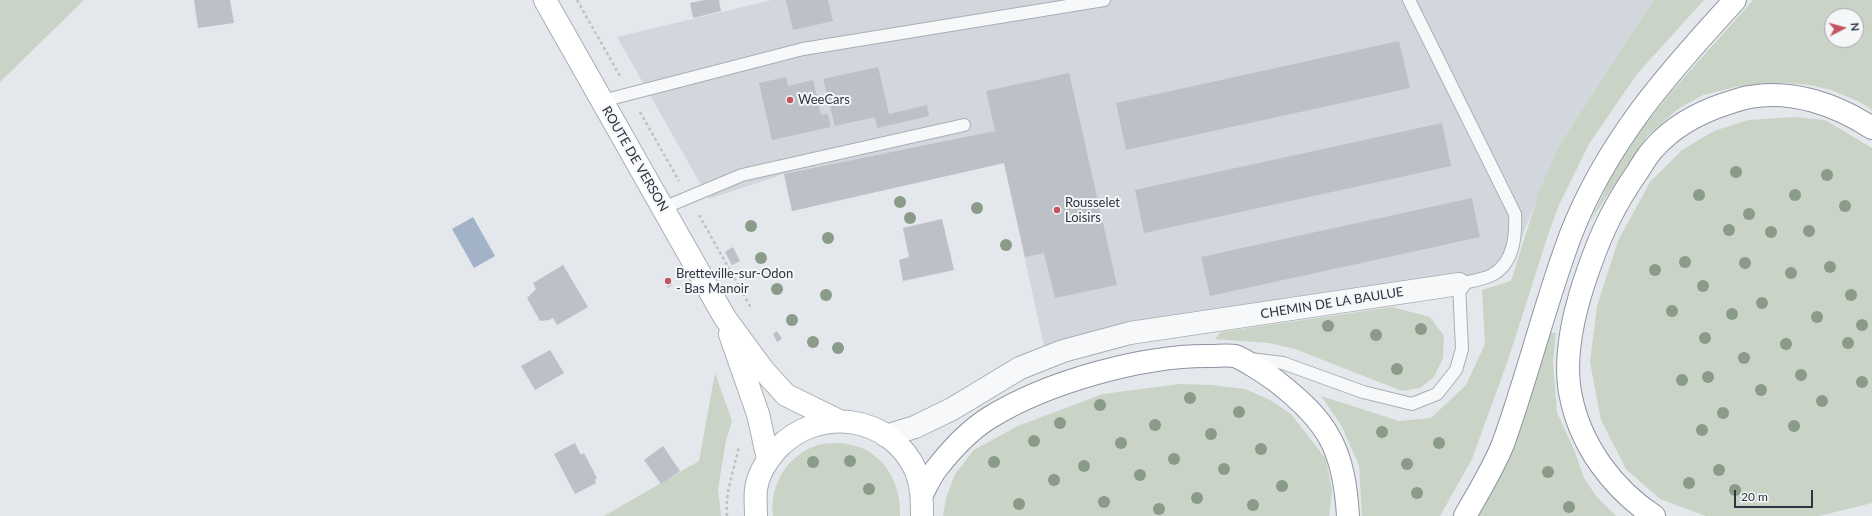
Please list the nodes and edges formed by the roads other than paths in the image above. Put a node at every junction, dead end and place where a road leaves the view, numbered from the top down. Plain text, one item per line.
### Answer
1 (545, 0) edge
2 (1104, 0) edge
3 (1409, 0) edge
4 (1735, 0) edge
5 (602, 101) junction
6 (964, 125) dead end
7 (1872, 128) edge
8 (663, 208) junction
9 (1459, 284) junction
10 (725, 318) junction
11 (1235, 356) junction
12 (839, 421) junction
13 (886, 436) junction
14 (768, 459) junction
15 (922, 494) junction
16 (756, 516) edge
17 (922, 516) edge
18 (1348, 516) edge
19 (1465, 516) edge
20 (1654, 516) edge

1 - 5 main road, ROUTE DE VERSON
2 - 5 lane
3 - 9 lane, CHEMIN DE LA BAULUE
4 - 19 main road
5 - 8 main road, ROUTE DE VERSON
6 - 8 lane
7 - 20 main road
8 - 10 main road, ROUTE DE VERSON
9 - 11 lane
9 - 13 street, CHEMIN DE LA BAULUE
10 - 12 main road, ROUTE DE VERSON
10 - 14 main road, ROUTE DE VERSON
11 - 15 main road
11 - 18 main road
12 - 13 main road
12 - 14 main road
13 - 15 main road
14 - 16 main road
15 - 17 main road

